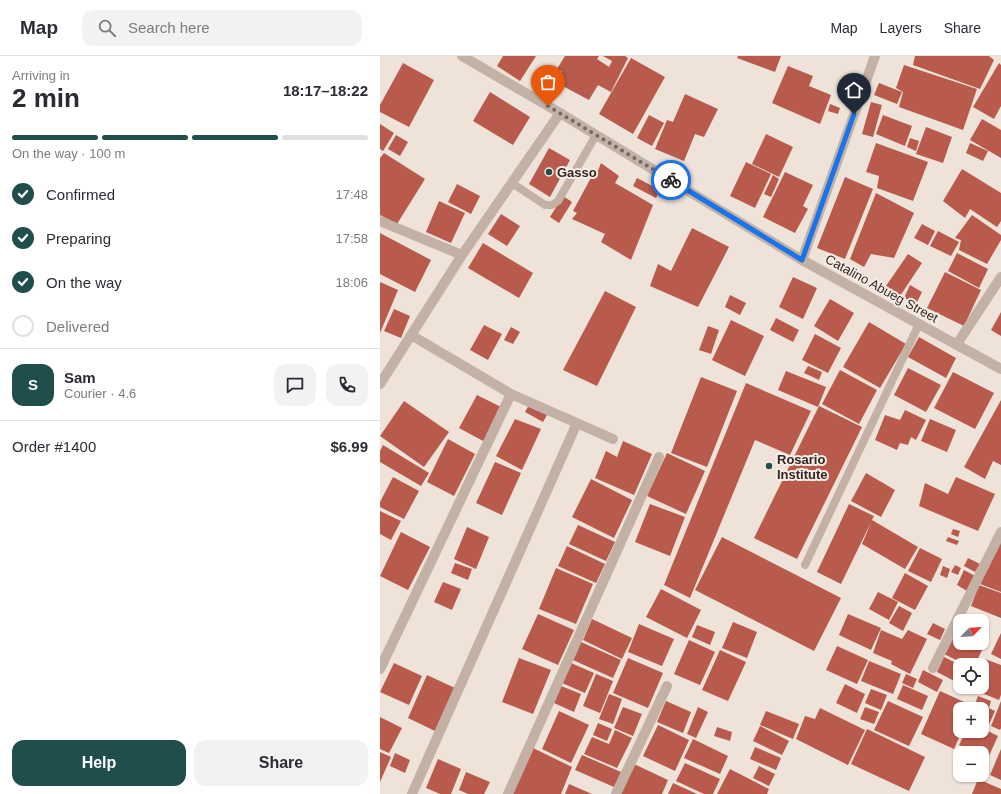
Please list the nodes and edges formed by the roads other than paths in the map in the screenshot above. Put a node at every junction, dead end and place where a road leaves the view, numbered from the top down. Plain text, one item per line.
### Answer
1 (462, 56) edge
2 (875, 56) edge
3 (560, 112) junction
4 (596, 135) junction
5 (512, 183) junction
6 (380, 221) edge
7 (462, 255) junction
8 (802, 260) junction
9 (1001, 277) edge
10 (919, 324) junction
11 (411, 335) junction
12 (957, 344) junction
13 (1001, 369) edge
14 (380, 384) edge
15 (511, 394) junction
16 (577, 423) junction
17 (613, 439) dead end
18 (659, 458) dead end
19 (1001, 532) edge
20 (805, 565) dead end
21 (933, 668) dead end
22 (380, 669) edge
23 (667, 686) dead end
24 (412, 794) edge
25 (508, 794) edge
26 (616, 794) edge

1 - 3 street, Catalino Abueg Street
2 - 8 street
3 - 4 street, Catalino Abueg Street
3 - 5 street
4 - 5 lane
4 - 8 street, Catalino Abueg Street
5 - 7 street
6 - 7 street
7 - 11 street
8 - 10 street, Catalino Abueg Street
9 - 12 street
10 - 12 street, Catalino Abueg Street
10 - 20 lane
11 - 14 street
11 - 15 street
12 - 13 street, Catalino Abueg Street
15 - 16 street
15 - 22 street
16 - 17 street
16 - 24 street
18 - 25 street
19 - 21 street
23 - 26 street

